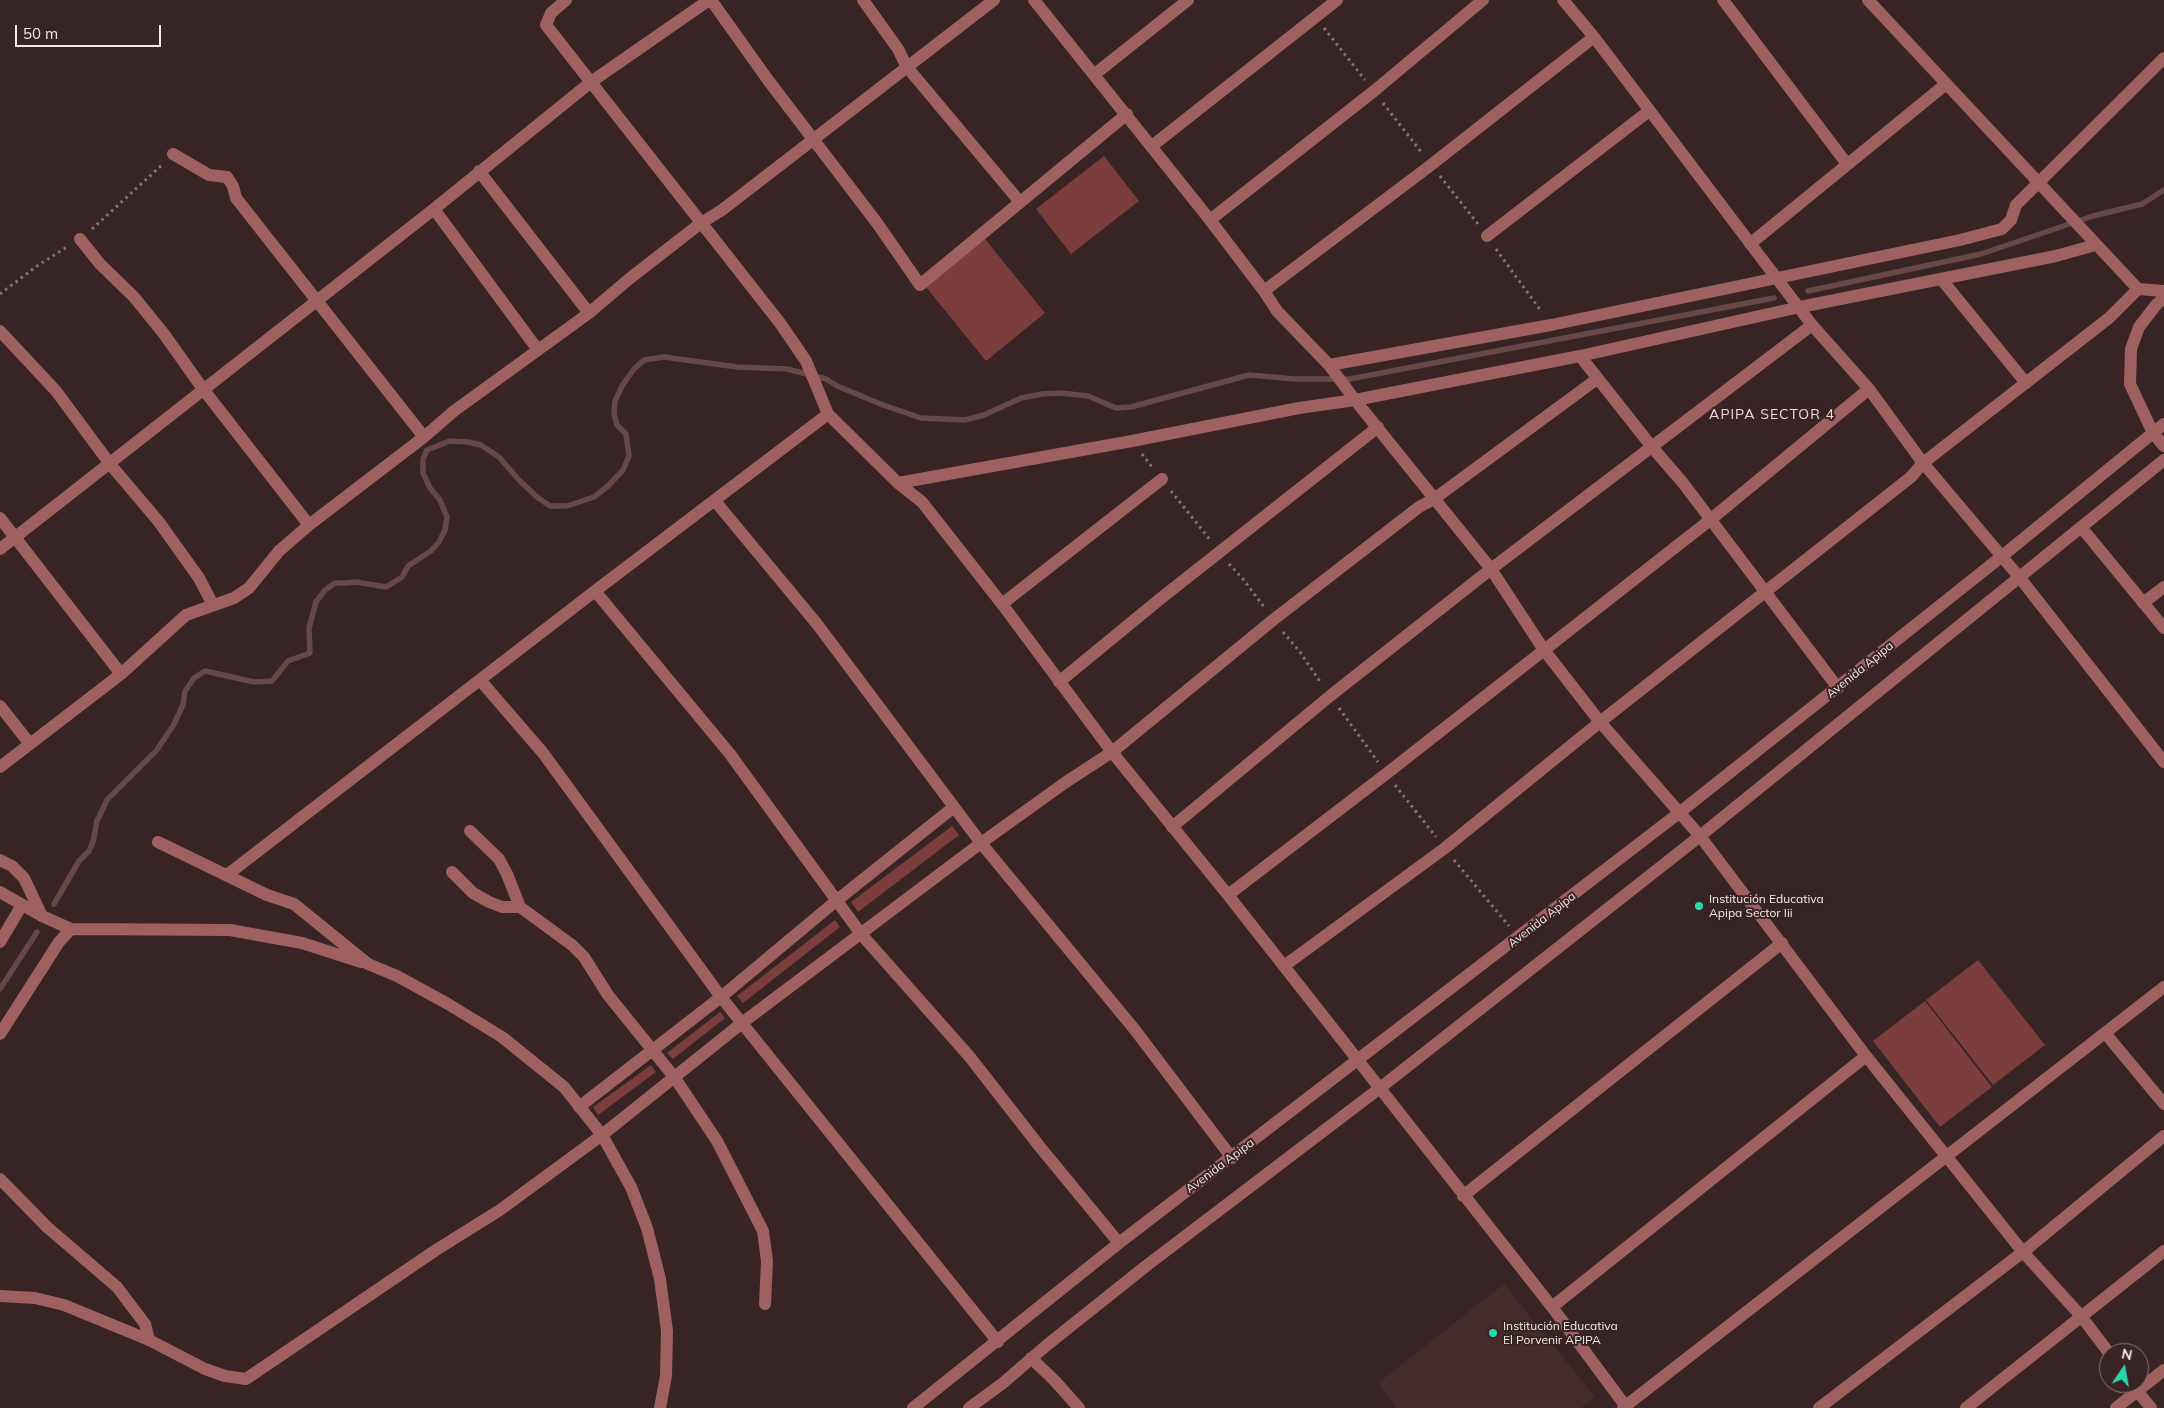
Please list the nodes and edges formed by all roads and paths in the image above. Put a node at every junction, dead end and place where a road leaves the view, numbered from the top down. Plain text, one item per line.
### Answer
1 (566, 0) edge
2 (710, 0) edge
3 (863, 0) edge
4 (994, 0) edge
5 (1034, 0) edge
6 (1188, 0) edge
7 (1337, 0) edge
8 (1483, 0) edge
9 (1563, 0) edge
10 (1723, 0) edge
11 (1868, 0) edge
12 (1594, 37) junction
13 (2164, 58) edge
14 (907, 67) junction
15 (1095, 74) junction
16 (591, 82) junction
17 (1946, 84) junction
18 (1649, 111) junction
19 (1126, 114) junction
20 (812, 139) junction
21 (1152, 146) junction
22 (173, 154) dead end
23 (1847, 164) junction
24 (479, 171) junction
25 (2039, 183) junction
26 (1020, 202) junction
27 (434, 209) junction
28 (1210, 220) junction
29 (701, 223) junction
30 (1487, 236) dead end
31 (80, 239) dead end
32 (1750, 244) junction
33 (2095, 245) junction
34 (1777, 277) junction
35 (1942, 280) junction
36 (2138, 289) junction
37 (1264, 291) junction
38 (2164, 291) edge
39 (2164, 298) edge
40 (318, 300) junction
41 (1800, 307) junction
42 (589, 313) junction
43 (1812, 325) junction
44 (0, 331) edge
45 (538, 350) junction
46 (1580, 356) junction
47 (1329, 365) junction
48 (1597, 379) junction
49 (2026, 383) junction
50 (204, 389) junction
51 (1869, 389) junction
52 (1355, 400) junction
53 (828, 414) junction
54 (2164, 424) edge
55 (1378, 427) junction
56 (2153, 433) junction
57 (424, 437) junction
58 (2164, 446) edge
59 (1652, 447) junction
60 (2164, 460) edge
61 (1923, 463) junction
62 (110, 464) junction
63 (1162, 479) dead end
64 (898, 483) junction
65 (1434, 498) junction
66 (715, 501) junction
67 (0, 518) edge
68 (1710, 520) junction
69 (310, 525) junction
70 (2082, 527) junction
71 (16, 537) junction
72 (0, 548) edge
73 (2001, 557) junction
74 (1491, 569) junction
75 (2020, 578) junction
76 (2164, 587) edge
77 (595, 591) junction
78 (1765, 593) junction
79 (2143, 603) junction
80 (1002, 604) junction
81 (213, 605) junction
82 (2164, 628) edge
83 (1544, 650) junction
84 (122, 674) junction
85 (480, 680) junction
86 (1059, 682) junction
87 (1838, 688) junction
88 (0, 706) edge
89 (1600, 722) junction
90 (30, 744) junction
91 (1112, 752) junction
92 (2164, 762) edge
93 (0, 767) edge
94 (954, 807) junction
95 (1679, 813) junction
96 (1172, 827) junction
97 (470, 831) dead end
98 (1700, 836) junction
99 (158, 842) dead end
100 (981, 843) junction
101 (0, 860) edge
102 (452, 872) dead end
103 (227, 875) junction
104 (0, 892) edge
105 (1228, 895) junction
106 (836, 901) junction
107 (22, 905) junction
108 (520, 907) junction
109 (42, 916) junction
110 (70, 929) junction
111 (861, 934) junction
112 (0, 942) edge
113 (1782, 943) junction
114 (368, 964) junction
115 (1284, 966) junction
116 (2164, 987) edge
117 (721, 996) junction
118 (742, 1023) junction
119 (0, 1034) edge
120 (2105, 1034) junction
121 (652, 1049) junction
122 (1866, 1056) junction
123 (1358, 1061) junction
124 (675, 1078) junction
125 (1380, 1088) junction
126 (2164, 1104) edge
127 (579, 1106) junction
128 (602, 1135) junction
129 (2164, 1136) edge
130 (1948, 1156) junction
131 (1232, 1158) junction
132 (0, 1180) edge
133 (1463, 1196) junction
134 (1119, 1243) junction
135 (2164, 1251) edge
136 (2023, 1252) junction
137 (0, 1296) edge
138 (765, 1304) dead end
139 (1552, 1307) junction
140 (2081, 1316) junction
141 (149, 1340) junction
142 (998, 1342) junction
143 (2101, 1343) edge
144 (1031, 1358) junction
145 (2164, 1370) edge
146 (2149, 1379) edge
147 (2130, 1393) edge
148 (2140, 1393) edge
149 (1625, 1407) edge
150 (660, 1408) edge
151 (913, 1408) edge
152 (969, 1408) edge
153 (1079, 1408) edge
154 (1819, 1408) edge
155 (1966, 1408) edge
156 (2116, 1408) edge
157 (2151, 1408) edge

1 - 16 street
2 - 16 street
2 - 20 street
3 - 14 street
4 - 14 street
5 - 15 street
6 - 15 street
7 - 21 street
8 - 28 street
9 - 12 street
10 - 23 street
11 - 17 street
12 - 18 street
12 - 37 street
13 - 25 street
14 - 20 street
14 - 26 street
15 - 19 street
16 - 24 street
16 - 29 street
17 - 23 street
17 - 25 street
18 - 30 street
18 - 32 street
19 - 21 street
19 - 26 street
20 - 26 street
20 - 29 street
21 - 28 street
22 - 40 street
23 - 32 street
24 - 27 street
24 - 42 street
25 - 33 street
25 - 34 street
27 - 40 street
27 - 45 street
28 - 37 street
29 - 42 street
29 - 53 street
31 - 50 street
32 - 34 street
33 - 35 street
33 - 36 street
34 - 41 street
34 - 47 street
35 - 41 street
35 - 49 street
36 - 38 street
36 - 49 street
37 - 47 street
39 - 56 street
40 - 50 street
40 - 57 street
41 - 43 street
41 - 46 street
42 - 45 street
43 - 51 street
43 - 59 street
44 - 62 street
45 - 57 street
46 - 48 street
46 - 52 street
47 - 52 street
48 - 59 street
48 - 65 street
49 - 61 street
50 - 62 street
50 - 69 street
51 - 61 street
51 - 68 street
52 - 55 street
52 - 64 street
53 - 64 street
53 - 66 street
54 - 56 street, Avenida Apipa
55 - 65 street
55 - 86 street
56 - 58 street
56 - 73 street, Avenida Apipa
57 - 69 street
59 - 68 street
59 - 74 street
60 - 70 street
61 - 73 street
61 - 78 street
62 - 71 street
62 - 81 street
63 - 80 street
64 - 80 street
65 - 74 street
65 - 91 street
66 - 77 street
66 - 94 street
67 - 71 street
68 - 78 street
68 - 83 street
69 - 81 street
70 - 75 street
70 - 79 street
71 - 72 street
71 - 84 street
73 - 75 street
73 - 87 street, Avenida Apipa
74 - 83 street
74 - 96 street
75 - 92 street
75 - 98 street
76 - 79 street
77 - 85 street
77 - 106 street
78 - 87 street
78 - 89 street
79 - 82 street
80 - 86 street
81 - 84 street
83 - 89 street
83 - 105 street
84 - 90 street
85 - 103 street
85 - 117 street
86 - 91 street
87 - 95 street, Avenida Apipa
88 - 90 street
89 - 95 street
89 - 115 street
90 - 93 street
91 - 96 street
91 - 100 street
94 - 100 street
94 - 106 street
95 - 98 street
95 - 123 street, Avenida Apipa
96 - 105 street
97 - 108 street
98 - 113 street
98 - 125 street
99 - 103 street
100 - 111 street
100 - 131 street
101 - 109 street
102 - 108 street
103 - 114 street
104 - 107 street
105 - 115 street
106 - 111 street
106 - 117 street
107 - 109 street
107 - 112 street
108 - 121 street
109 - 110 street
110 - 114 street
110 - 119 street
111 - 118 street
111 - 134 street
113 - 122 street
113 - 133 street
114 - 127 street
115 - 123 street
116 - 120 street
117 - 118 street
117 - 121 street
118 - 124 street
118 - 142 street
120 - 126 street
120 - 130 street
121 - 124 street
121 - 127 street
122 - 130 street
122 - 139 street
123 - 125 street
123 - 131 street, Avenida Apipa
124 - 128 street
124 - 138 street
125 - 133 street
125 - 144 street
127 - 128 street
128 - 141 street
128 - 150 street
129 - 136 street
130 - 136 street
130 - 149 street
131 - 134 street, Avenida Apipa
132 - 141 street
133 - 139 street
134 - 142 street, Avenida Apipa
135 - 140 street
136 - 140 street
136 - 154 street
137 - 141 street
139 - 149 street
140 - 143 street
140 - 155 street
142 - 151 street, Avenida Apipa
144 - 152 street
144 - 153 street
145 - 146 street
147 - 156 street
148 - 157 street

